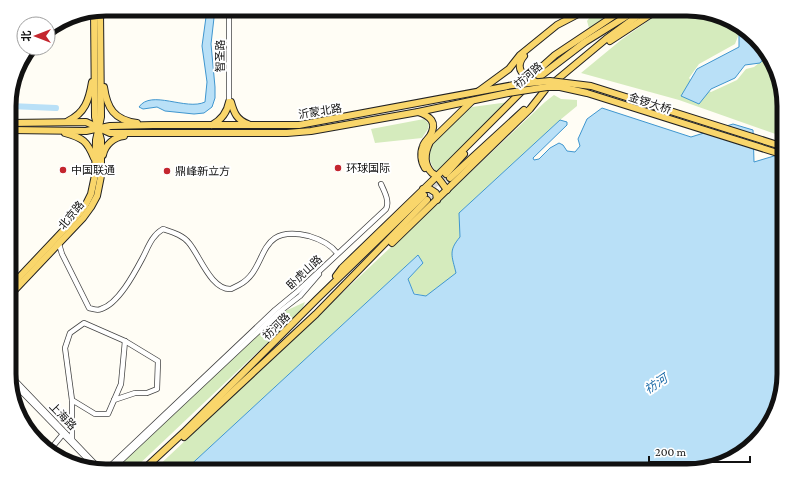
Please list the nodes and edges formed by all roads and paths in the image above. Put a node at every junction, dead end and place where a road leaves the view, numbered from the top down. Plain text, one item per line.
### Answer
1 (100, 16) edge
2 (230, 16) edge
3 (572, 16) edge
4 (577, 16) edge
5 (613, 16) edge
6 (626, 16) edge
7 (637, 16) edge
8 (648, 16) edge
9 (94, 17) edge
10 (592, 30) junction
11 (561, 60) junction
12 (95, 62) junction
13 (101, 68) junction
14 (566, 72) junction
15 (538, 82) junction
16 (526, 87) junction
17 (545, 90) junction
18 (478, 92) junction
19 (508, 93) joint
20 (472, 101) junction
21 (230, 102) junction
22 (418, 112) junction
23 (62, 122) junction
24 (16, 124) edge
25 (153, 124) junction
26 (211, 125) junction
27 (252, 125) junction
28 (99, 128) junction
29 (16, 130) edge
30 (58, 131) junction
31 (148, 133) junction
32 (469, 144) junction
33 (777, 145) edge
34 (777, 154) edge
35 (98, 163) junction
36 (435, 178) junction
37 (381, 184) dead end
38 (447, 190) junction
39 (425, 195) junction
40 (437, 200) junction
41 (59, 244) junction
42 (337, 253) junction
43 (16, 281) edge
44 (16, 289) edge
45 (316, 314) junction
46 (125, 341) junction
47 (17, 382) edge
48 (17, 387) edge
49 (72, 400) junction
50 (114, 400) junction
51 (184, 432) junction
52 (63, 434) junction
53 (72, 439) junction
54 (53, 446) edge
55 (91, 462) edge
56 (94, 463) edge
57 (117, 464) edge
58 (145, 464) edge
59 (150, 464) edge
60 (155, 464) edge

1 - 13 main road, 北京路
2 - 21 street, 智圣路
3 - 18 main road
4 - 15 main road, bridge
5 - 10 main road
6 - 11 main road, 祊河路
7 - 14 main road, 祊河路
8 - 14 main road, 祊河路
9 - 12 main road, 北京路
10 - 11 main road
10 - 32 main road
11 - 16 main road, 祊河路
12 - 23 main road
12 - 28 main road, 北京路
13 - 25 main road
13 - 28 main road, 北京路
14 - 17 main road, 祊河路
15 - 18 main road, 沂蒙北路, bridge
15 - 33 main road, 金锣大桥, bridge
16 - 17 main road, 祊河路
16 - 32 main road
17 - 38 main road
18 - 27 main road, 沂蒙北路
19 - 20 main road, 沂蒙北路
19 - 34 main road, 金锣大桥, bridge
20 - 22 main road, 沂蒙北路
20 - 36 main road
21 - 26 main road
21 - 27 main road
22 - 31 main road, 沂蒙北路
22 - 36 main road
23 - 24 main road, 沂蒙北路
23 - 28 main road, 沂蒙北路
25 - 26 main road, 沂蒙北路
25 - 28 main road, 沂蒙北路
26 - 27 main road, 沂蒙北路
28 - 30 main road, 沂蒙北路
28 - 31 main road, 沂蒙北路
28 - 35 main road, 北京路
29 - 30 main road, 沂蒙北路
30 - 35 main road
31 - 35 main road
32 - 36 main road
35 - 41 main road, 北京路
35 - 43 main road, 北京路
36 - 38 main road
36 - 39 main road
37 - 42 street, 卧虎山路
38 - 40 main road
39 - 40 main road
39 - 45 main road, 祊河路
39 - 51 main road, 祊河路
40 - 45 main road
41 - 42 street
41 - 44 main road, 北京路
42 - 57 street, 卧虎山路
45 - 60 main road, 祊河路
46 - 49 street
46 - 50 street
46 - 50 street
47 - 53 street, 上海路
48 - 52 street, 上海路
49 - 50 street
49 - 53 street
51 - 58 main road
51 - 59 main road, 祊河路
52 - 54 street
52 - 55 street, 上海路
53 - 56 street, 上海路

